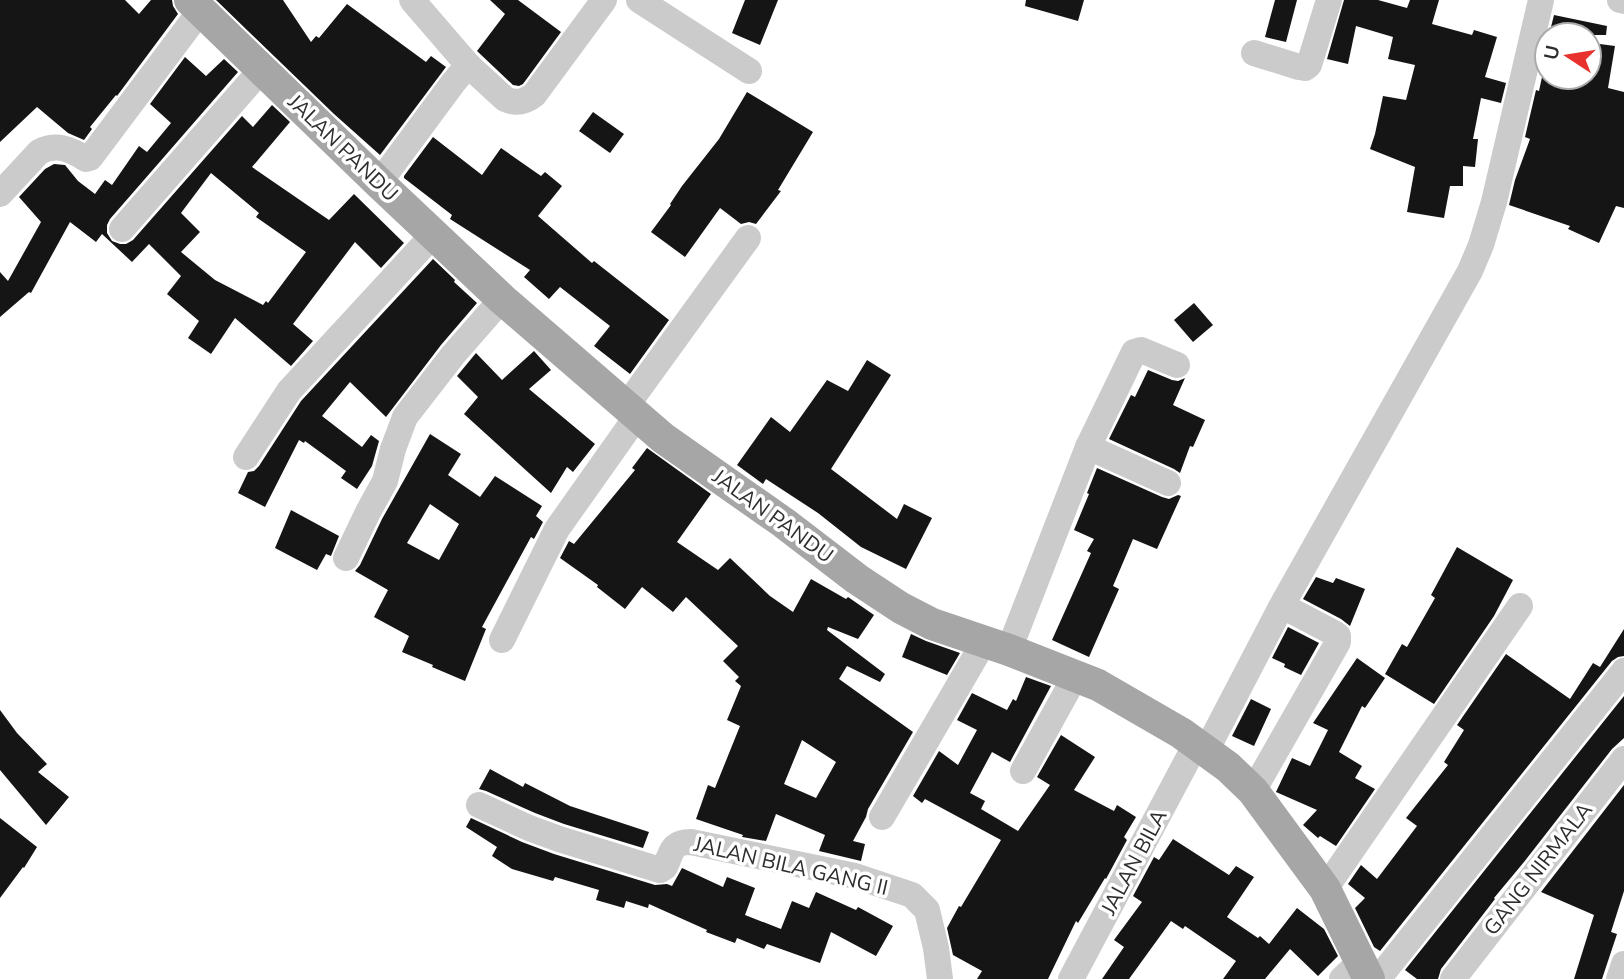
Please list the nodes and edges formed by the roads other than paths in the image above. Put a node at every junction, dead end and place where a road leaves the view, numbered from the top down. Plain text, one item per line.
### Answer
1 (412, 0) edge
2 (604, 0) edge
3 (639, 0) edge
4 (1329, 0) edge
5 (1541, 0) edge
6 (195, 5) edge
7 (1254, 53) dead end
8 (468, 65) junction
9 (261, 70) junction
10 (749, 71) dead end
11 (379, 183) junction
12 (0, 194) edge
13 (122, 229) dead end
14 (433, 235) junction
15 (748, 238) dead end
16 (502, 299) junction
17 (1177, 365) dead end
18 (632, 411) junction
19 (1088, 447) junction
20 (246, 457) dead end
21 (1168, 483) dead end
22 (346, 558) dead end
23 (1520, 606) dead end
24 (1292, 611) dead end
25 (502, 640) dead end
26 (997, 646) junction
27 (1624, 671) edge
28 (1076, 675) junction
29 (1201, 747) junction
30 (1624, 759) edge
31 (1023, 771) dead end
32 (1253, 791) junction
33 (479, 805) dead end
34 (882, 817) dead end
35 (1325, 889) junction
36 (1624, 964) edge
37 (1362, 974) edge
38 (940, 979) edge
39 (1071, 979) edge
40 (1453, 979) edge
41 (1619, 979) edge

1 - 8 street
2 - 8 street
3 - 10 street
4 - 7 street
5 - 29 street, JALAN BILA
6 - 9 main road, JALAN PANDU
6 - 12 street
8 - 11 street
9 - 11 main road, JALAN PANDU
9 - 13 street
11 - 14 main road, JALAN PANDU
14 - 16 main road, JALAN PANDU
14 - 20 street
15 - 18 street
16 - 18 main road, JALAN PANDU
16 - 22 street
17 - 19 street
18 - 25 street
18 - 26 main road, JALAN PANDU
19 - 21 street
19 - 26 street
23 - 35 street
24 - 32 street
26 - 28 main road, JALAN PANDU
26 - 34 street
27 - 37 street
28 - 29 main road, JALAN PANDU
28 - 31 street
29 - 32 main road, JALAN PANDU
29 - 39 street, JALAN BILA
30 - 40 street, GANG NIRMALA
32 - 35 main road, JALAN PANDU
33 - 38 street, JALAN BILA GANG II
35 - 37 main road, JALAN PANDU
36 - 41 street

